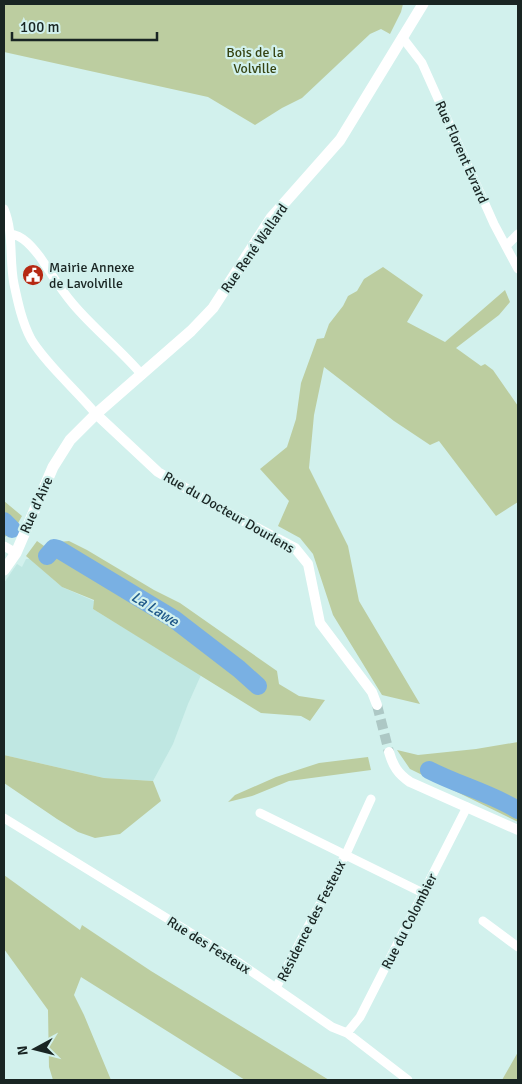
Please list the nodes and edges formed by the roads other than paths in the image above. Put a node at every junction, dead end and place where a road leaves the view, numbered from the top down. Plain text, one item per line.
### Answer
1 (422, 4) edge
2 (402, 37) junction
3 (4, 209) edge
4 (10, 234) junction
5 (518, 234) edge
6 (506, 246) junction
7 (518, 269) edge
8 (142, 375) junction
9 (96, 414) junction
10 (70, 440) joint
11 (4, 546) edge
12 (16, 552) junction
13 (4, 570) edge
14 (378, 706) tunnel mouth
15 (389, 752) tunnel mouth
16 (371, 799) dead end
17 (467, 807) junction
18 (260, 813) dead end
19 (4, 818) edge
20 (518, 830) edge
21 (346, 854) junction
22 (423, 893) junction
23 (483, 921) dead end
24 (518, 947) edge
25 (276, 988) junction
26 (347, 1033) junction
27 (408, 1080) edge

1 - 2 main road, Rue René Wallard
2 - 6 street, Rue Florent Evrard
2 - 8 main road, Rue René Wallard
3 - 4 street
4 - 8 street
4 - 9 street
5 - 6 street
6 - 7 street, Rue Florent Evrard
8 - 9 main road, Rue René Wallard
9 - 10 main road, Rue René Wallard
9 - 14 street, Rue du Docteur Dourlens
10 - 12 main road, Rue d'Aire
11 - 12 street
12 - 13 main road, Rue d'Aire
15 - 17 street
16 - 21 street, Résidence des Festeux
17 - 20 street
17 - 22 street, Rue du Colombier
18 - 21 street, Résidence des Festeux
19 - 25 street, Rue des Festeux
21 - 22 street, Résidence des Festeux
21 - 25 street, Résidence des Festeux
22 - 26 street, Rue du Colombier
23 - 24 street
25 - 26 street, Rue des Festeux
26 - 27 street, Rue des Festeux

